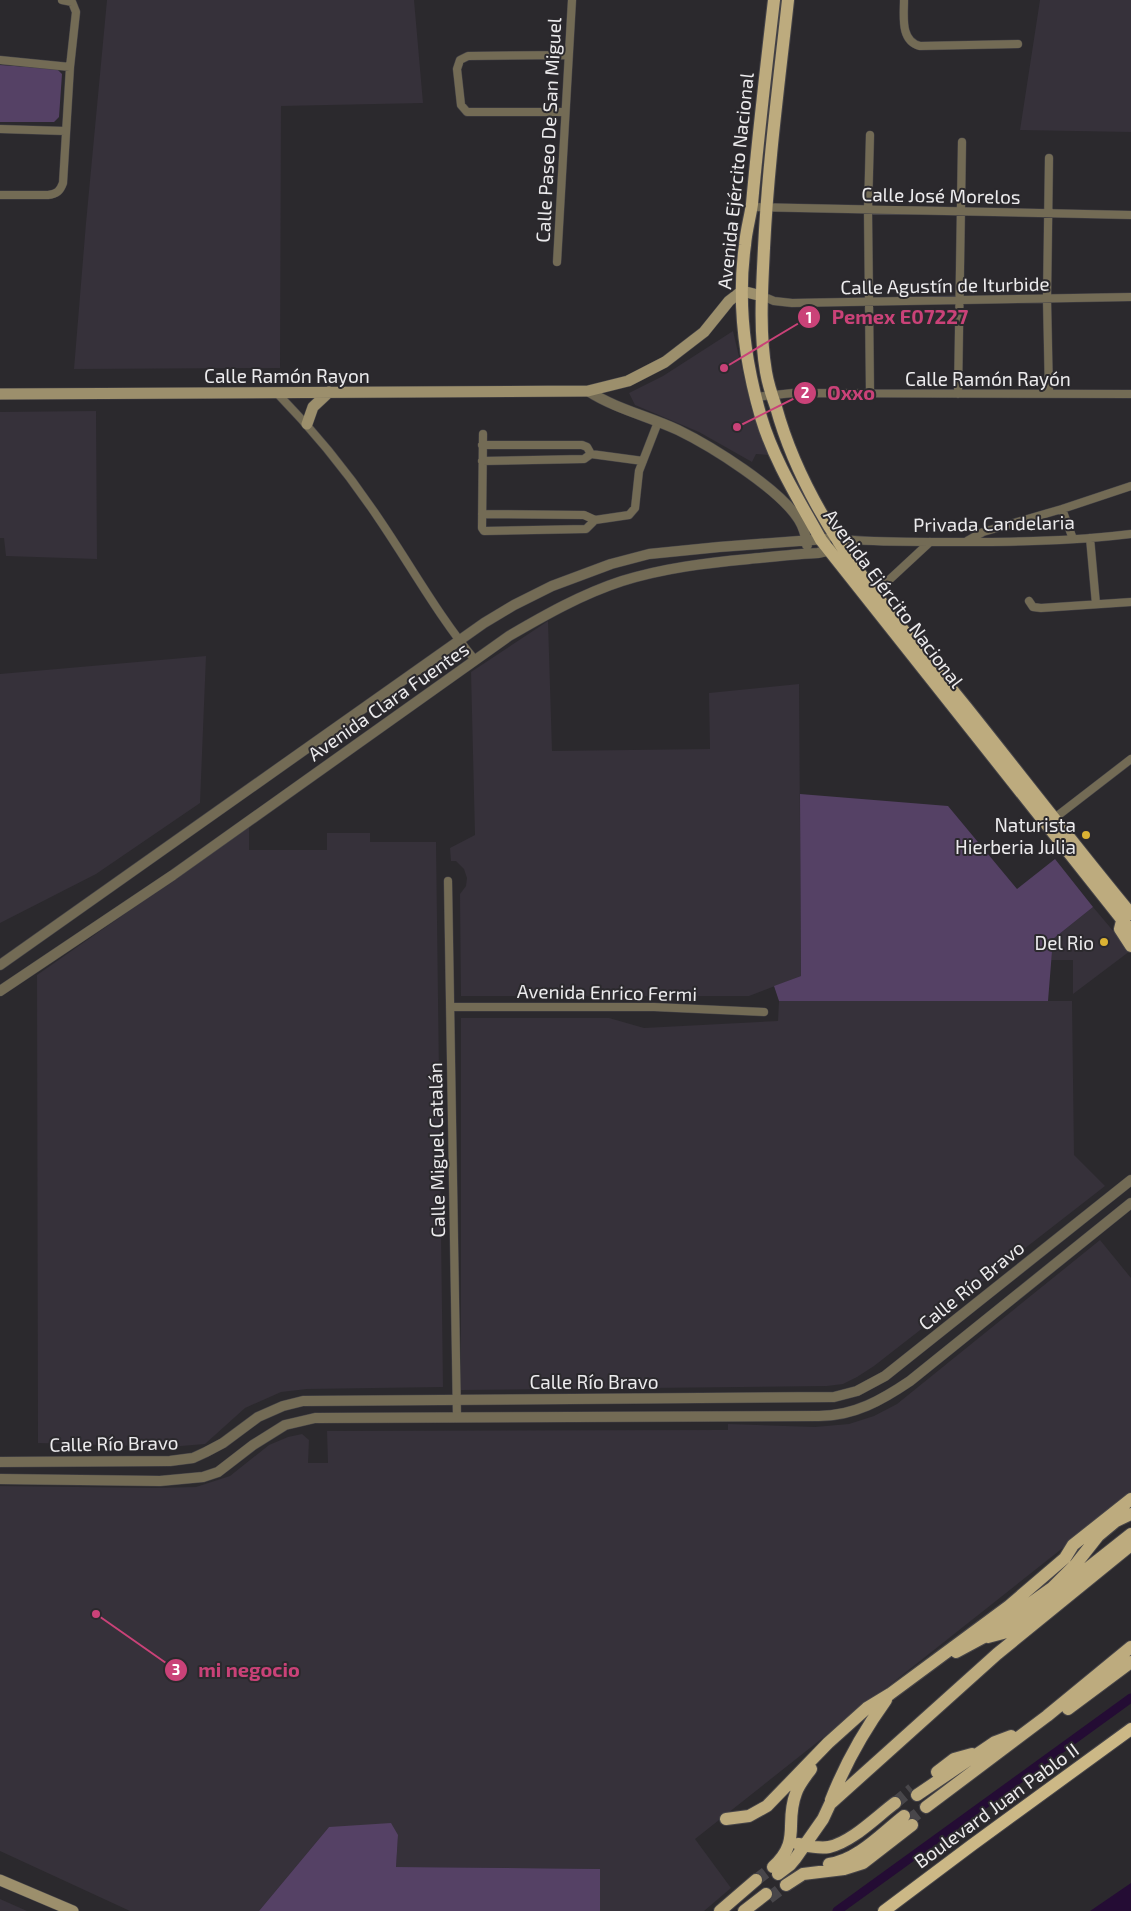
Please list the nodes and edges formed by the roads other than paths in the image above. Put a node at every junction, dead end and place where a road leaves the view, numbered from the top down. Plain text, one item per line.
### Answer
1 (62, 0) edge
2 (572, 0) edge
3 (774, 0) edge
4 (788, 0) edge
5 (904, 0) edge
6 (1018, 44) dead end
7 (568, 55) junction
8 (0, 60) edge
9 (70, 67) junction
10 (565, 112) junction
11 (0, 129) edge
12 (65, 131) junction
13 (870, 135) dead end
14 (962, 142) dead end
15 (1049, 158) dead end
16 (0, 195) edge
17 (751, 207) junction
18 (766, 208) junction
19 (868, 210) junction
20 (961, 212) junction
21 (1048, 213) junction
22 (1131, 215) edge
23 (557, 262) dead end
24 (742, 290) junction
25 (762, 296) junction
26 (1131, 297) edge
27 (1048, 299) junction
28 (960, 301) junction
29 (868, 303) junction
30 (588, 391) junction
31 (276, 392) junction
32 (329, 392) junction
33 (870, 393) junction
34 (0, 394) edge
35 (772, 394) junction
36 (958, 394) junction
37 (1049, 394) junction
38 (1131, 394) edge
39 (756, 397) junction
40 (658, 422) junction
41 (307, 424) junction
42 (482, 434) dead end
43 (482, 445) junction
44 (591, 454) junction
45 (643, 461) junction
46 (482, 462) junction
47 (1131, 486) edge
48 (1062, 509) junction
49 (482, 514) junction
50 (595, 520) junction
51 (1131, 534) edge
52 (1090, 538) junction
53 (1073, 539) junction
54 (806, 540) junction
55 (857, 541) junction
56 (930, 542) junction
57 (965, 542) junction
58 (832, 544) junction
59 (808, 553) junction
60 (875, 593) junction
61 (1029, 601) dead end
62 (1131, 602) edge
63 (1096, 604) junction
64 (459, 641) junction
65 (475, 660) junction
66 (1131, 759) edge
67 (1050, 821) junction
68 (448, 881) dead end
69 (1127, 917) edge
70 (1131, 932) edge
71 (1131, 946) edge
72 (0, 966) edge
73 (0, 991) edge
74 (450, 1007) junction
75 (764, 1012) dead end
76 (1131, 1180) edge
77 (1131, 1202) edge
78 (1082, 1218) junction
79 (1092, 1233) junction
80 (456, 1399) junction
81 (710, 1399) junction
82 (717, 1417) junction
83 (456, 1418) junction
84 (0, 1462) edge
85 (0, 1478) edge
86 (1131, 1499) edge
87 (1131, 1514) edge
88 (1131, 1534) edge
89 (1131, 1545) edge
90 (1007, 1632) junction
91 (982, 1638) junction
92 (1131, 1647) edge
93 (998, 1654) junction
94 (938, 1658) junction
95 (1131, 1662) edge
96 (890, 1694) junction
97 (876, 1704) junction
98 (1031, 1728) junction
99 (1131, 1729) edge
100 (1011, 1736) junction
101 (921, 1801) junction
102 (830, 1804) junction
103 (903, 1814) junction
104 (726, 1819) dead end
105 (797, 1844) junction
106 (842, 1866) junction
107 (0, 1880) edge
108 (763, 1889) junction
109 (73, 1911) edge
110 (720, 1911) edge
111 (730, 1911) edge
112 (744, 1911) edge
113 (752, 1911) edge
114 (884, 1911) edge

1 - 9 street
2 - 7 street, Calle Paseo De San Miguel
3 - 17 main road, Avenida Ejército Nacional
4 - 18 main road, Avenida Ejército Nacional
5 - 6 street
7 - 10 street, Calle Paseo De San Miguel
7 - 10 street
8 - 9 street
9 - 12 street
10 - 23 street, Calle Paseo De San Miguel
11 - 12 street
12 - 16 street
13 - 19 street
14 - 20 street
15 - 21 street
17 - 18 street, Calle José Morelos
17 - 24 main road, Avenida Ejército Nacional
18 - 19 street, Calle José Morelos
18 - 25 main road, Avenida Ejército Nacional
19 - 20 street, Calle José Morelos
19 - 29 street
20 - 21 street, Calle José Morelos
20 - 28 street
21 - 22 street, Calle José Morelos
21 - 27 street
24 - 25 main road
24 - 30 main road, Calle Ramón Rayon
24 - 39 main road, Avenida Ejército Nacional
25 - 29 street, Calle Agustín de Iturbide
25 - 35 main road, Avenida Ejército Nacional
26 - 27 street, Calle Agustín de Iturbide
27 - 28 street, Calle Agustín de Iturbide
27 - 37 street
28 - 29 street, Calle Agustín de Iturbide
28 - 36 street
29 - 33 street
30 - 32 main road, Calle Ramón Rayon
30 - 40 street
31 - 32 main road, Calle Ramón Rayon
31 - 34 main road, Calle Ramón Rayon
31 - 41 street
32 - 41 main road
33 - 35 street, Calle Ramón Rayón
33 - 36 street, Calle Ramón Rayón
35 - 39 street, Calle Ramón Rayón
35 - 58 main road, Avenida Ejército Nacional
36 - 37 street, Calle Ramón Rayón
37 - 38 street, Calle Ramón Rayón
39 - 58 main road, Avenida Ejército Nacional
40 - 45 street
40 - 54 street
41 - 64 street
42 - 43 street
43 - 44 street
43 - 46 street
44 - 45 street
44 - 46 street
45 - 50 street
46 - 49 street
47 - 48 street
48 - 53 street
48 - 57 street
49 - 50 street
49 - 50 street
51 - 52 street, Privada Candelaria
52 - 53 street, Privada Candelaria
52 - 63 street
53 - 57 street, Privada Candelaria
54 - 58 street, Avenida Clara Fuentes
54 - 59 street
54 - 64 street, Avenida Clara Fuentes
55 - 56 street, Privada Candelaria
55 - 58 street, Privada Candelaria
55 - 58 street, Privada Candelaria
56 - 57 street, Privada Candelaria
56 - 60 street
58 - 59 street, Avenida Clara Fuentes
58 - 60 main road, Avenida Ejército Nacional
58 - 67 main road, Avenida Ejército Nacional
59 - 65 street, Avenida Clara Fuentes
60 - 67 main road, Avenida Ejército Nacional
61 - 63 street
62 - 63 street
64 - 65 street
64 - 72 street, Avenida Clara Fuentes
65 - 73 street, Avenida Clara Fuentes
66 - 67 street
67 - 69 main road, Avenida Ejército Nacional
68 - 74 street, Calle Miguel Catalán
69 - 70 main road, Avenida Ejército Nacional
69 - 71 main road
74 - 75 street, Avenida Enrico Fermi
74 - 80 street, Calle Miguel Catalán
76 - 78 street, Calle Río Bravo
77 - 79 street, Calle Río Bravo
78 - 79 street
78 - 81 street, Calle Río Bravo
79 - 82 street, Calle Río Bravo
80 - 81 street, Calle Río Bravo
80 - 83 street, Calle Miguel Catalán
80 - 84 street, Calle Río Bravo
81 - 82 street
82 - 83 street, Calle Río Bravo
83 - 85 street, Calle Río Bravo
86 - 94 main road
87 - 91 main road
88 - 90 main road
89 - 93 main road
90 - 91 main road
90 - 93 main road
91 - 94 main road
92 - 98 main road
93 - 102 main road
94 - 96 main road
95 - 101 main road
96 - 97 main road
96 - 102 main road
97 - 104 main road
97 - 105 main road
98 - 100 main road
98 - 101 main road
99 - 114 highway, Boulevard Juan Pablo II
100 - 101 main road
100 - 101 main road
102 - 105 main road
103 - 105 main road
103 - 106 main road
103 - 106 main road
103 - 106 main road
105 - 106 main road
107 - 109 main road
108 - 110 main road
108 - 111 main road
108 - 112 main road
108 - 113 main road

